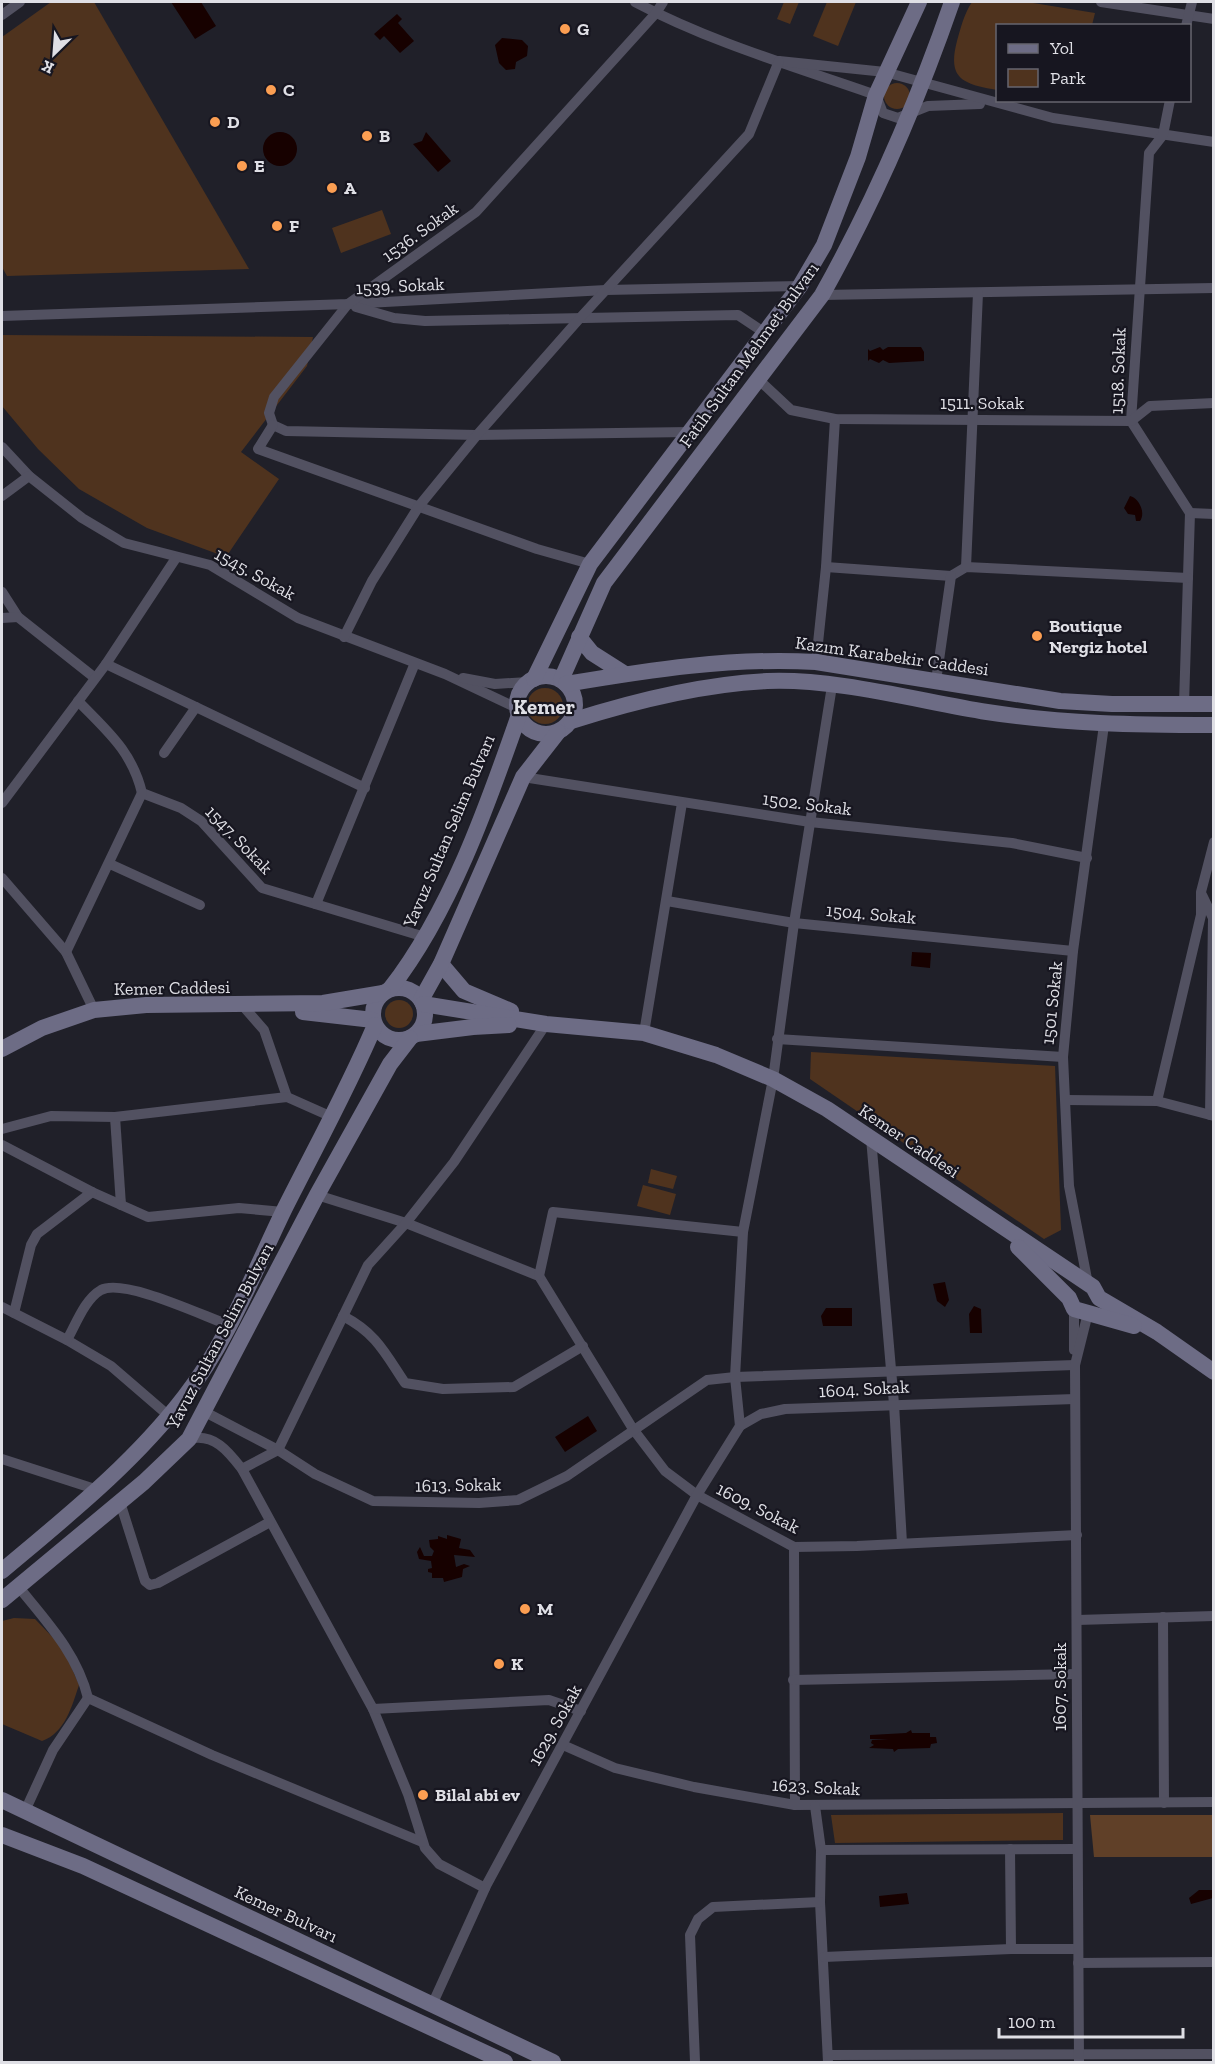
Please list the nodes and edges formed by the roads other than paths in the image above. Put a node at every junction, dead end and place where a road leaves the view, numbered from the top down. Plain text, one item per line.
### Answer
1 (20, 2) edge
2 (635, 2) edge
3 (663, 2) edge
4 (919, 2) edge
5 (952, 2) edge
6 (1101, 2) edge
7 (1192, 2) edge
8 (656, 13) junction
9 (2, 15) edge
10 (1214, 19) edge
11 (1187, 20) edge
12 (778, 62) junction
13 (885, 72) junction
14 (923, 84) junction
15 (876, 95) junction
16 (1170, 102) edge
17 (996, 105) junction
18 (911, 112) junction
19 (1163, 135) junction
20 (1214, 142) edge
21 (800, 286) junction
22 (1214, 288) edge
23 (606, 290) junction
24 (1138, 290) junction
25 (978, 293) junction
26 (822, 295) junction
27 (348, 304) junction
28 (2, 316) edge
29 (580, 318) junction
30 (765, 333) junction
31 (758, 379) junction
32 (1214, 403) edge
33 (835, 419) junction
34 (972, 420) junction
35 (1131, 421) junction
36 (273, 425) junction
37 (690, 432) junction
38 (477, 435) junction
39 (2, 447) edge
40 (29, 476) junction
41 (2, 496) edge
42 (419, 506) junction
43 (1191, 513) junction
44 (1214, 514) edge
45 (176, 558) junction
46 (590, 564) junction
47 (826, 567) junction
48 (966, 567) junction
49 (951, 576) junction
50 (1188, 578) junction
51 (2, 592) edge
52 (18, 617) junction
53 (2, 618) edge
54 (344, 637) junction
55 (579, 637) junction
56 (816, 662) junction
57 (415, 663) junction
58 (106, 664) junction
59 (445, 674) junction
60 (625, 674) junction
61 (95, 678) junction
62 (531, 680) junction
63 (936, 681) junction
64 (564, 682) junction
65 (832, 686) junction
66 (78, 701) junction
67 (1184, 704) junction
68 (1214, 704) edge
69 (196, 706) junction
70 (518, 712) junction
71 (1104, 725) junction
72 (1214, 725) edge
73 (565, 726) junction
74 (164, 753) dead end
75 (523, 777) junction
76 (364, 788) junction
77 (142, 793) junction
78 (2, 802) edge
79 (682, 803) junction
80 (810, 822) junction
81 (1214, 842) edge
82 (1087, 858) junction
83 (110, 864) junction
84 (2, 878) edge
85 (1201, 892) junction
86 (1214, 894) edge
87 (667, 901) junction
88 (316, 904) junction
89 (200, 905) dead end
90 (794, 923) junction
91 (425, 937) junction
92 (1073, 951) junction
93 (66, 952) junction
94 (441, 964) junction
95 (386, 991) junction
96 (422, 1002) junction
97 (243, 1006) junction
98 (94, 1010) junction
99 (374, 1022) junction
100 (546, 1024) junction
101 (644, 1033) junction
102 (413, 1036) junction
103 (777, 1039) junction
104 (2, 1048) edge
105 (1063, 1057) junction
106 (773, 1079) junction
107 (287, 1097) junction
108 (1067, 1100) junction
109 (1157, 1101) junction
110 (1212, 1116) edge
111 (115, 1117) junction
112 (332, 1117) junction
113 (2, 1129) edge
114 (871, 1138) junction
115 (2, 1145) edge
116 (92, 1192) junction
117 (317, 1195) junction
118 (122, 1205) junction
119 (284, 1212) junction
120 (990, 1218) junction
121 (406, 1223) junction
122 (743, 1232) junction
123 (539, 1276) junction
124 (1088, 1285) junction
125 (1099, 1298) junction
126 (2, 1307) edge
127 (1077, 1307) junction
128 (14, 1313) junction
129 (343, 1316) junction
130 (229, 1325) junction
131 (1157, 1332) junction
132 (68, 1340) junction
133 (583, 1346) junction
134 (1075, 1365) junction
135 (891, 1372) junction
136 (1214, 1372) edge
137 (735, 1377) junction
138 (1075, 1399) junction
139 (894, 1404) junction
140 (205, 1412) junction
141 (169, 1416) junction
142 (740, 1426) junction
143 (633, 1429) junction
144 (189, 1439) junction
145 (278, 1450) junction
146 (2, 1459) edge
147 (242, 1469) junction
148 (98, 1490) junction
149 (697, 1496) junction
150 (120, 1502) junction
151 (270, 1522) junction
152 (1077, 1535) junction
153 (902, 1543) junction
154 (794, 1547) junction
155 (2, 1571) edge
156 (17, 1585) junction
157 (2, 1600) edge
158 (1214, 1616) edge
159 (1163, 1617) junction
160 (1077, 1620) junction
161 (1076, 1674) junction
162 (793, 1680) junction
163 (88, 1698) junction
164 (374, 1709) junction
165 (581, 1711) junction
166 (563, 1745) junction
167 (2, 1800) edge
168 (1214, 1802) edge
169 (1164, 1803) junction
170 (795, 1805) junction
171 (1076, 1805) junction
172 (815, 1806) junction
173 (25, 1811) junction
174 (2, 1835) edge
175 (422, 1842) junction
176 (1010, 1849) junction
177 (1076, 1849) junction
178 (821, 1850) junction
179 (485, 1888) junction
180 (820, 1902) junction
181 (1011, 1949) junction
182 (1077, 1949) junction
183 (824, 1957) junction
184 (1214, 1962) edge
185 (1078, 1963) junction
186 (432, 2005) junction
187 (1214, 2054) edge
188 (828, 2059) edge
189 (1080, 2059) edge
190 (505, 2062) edge
191 (553, 2062) edge
192 (695, 2062) edge

1 - 9 street
2 - 8 street
3 - 8 street, 1536. Sokak
4 - 13 main road, Fatih Sultan Mehmet Bulvarı
5 - 14 main road, Fatih Sultan Mehmet Bulvarı
6 - 11 street
7 - 11 street
8 - 12 street
8 - 27 street, 1536. Sokak
10 - 11 street
12 - 13 street
12 - 15 street
12 - 23 street
13 - 14 street
13 - 15 main road, Fatih Sultan Mehmet Bulvarı
14 - 17 street
14 - 18 main road, Fatih Sultan Mehmet Bulvarı
15 - 18 street
15 - 21 main road, Fatih Sultan Mehmet Bulvarı
16 - 19 street, 1518. Sokak
17 - 18 street
17 - 19 street
18 - 26 main road, Fatih Sultan Mehmet Bulvarı
19 - 20 street
19 - 24 street, 1518. Sokak
21 - 23 street, 1539. Sokak
21 - 30 main road, Fatih Sultan Mehmet Bulvarı
22 - 24 street
23 - 27 street, 1539. Sokak
23 - 29 street
24 - 25 street
24 - 35 street, 1518. Sokak
25 - 26 street
25 - 34 street
26 - 31 main road, Fatih Sultan Mehmet Bulvarı
27 - 28 street
27 - 29 street, 1539. Sokak
27 - 36 street, 1536. Sokak
29 - 30 street, 1539. Sokak
29 - 38 street
30 - 37 main road, Fatih Sultan Mehmet Bulvarı
31 - 33 street, 1511. Sokak
31 - 55 main road, Fatih Sultan Mehmet Bulvarı
32 - 35 street
33 - 34 street, 1511. Sokak
33 - 47 street
34 - 35 street, 1511. Sokak
34 - 48 street
35 - 43 street, 1518. Sokak
36 - 38 street
36 - 42 street
37 - 38 street
37 - 46 main road, Fatih Sultan Mehmet Bulvarı
38 - 42 street
39 - 40 street, 1545. Sokak
40 - 41 street
40 - 45 street, 1545. Sokak
42 - 46 street
42 - 54 street
43 - 44 street
43 - 50 street
45 - 54 street, 1545. Sokak
45 - 58 street
46 - 62 main road, Fatih Sultan Mehmet Bulvarı
47 - 49 street
47 - 56 street
48 - 49 street
48 - 50 street
49 - 63 street
50 - 67 street
51 - 52 street
52 - 53 street
52 - 61 street
54 - 57 street, 1545. Sokak
55 - 60 main road
55 - 64 main road, Fatih Sultan Mehmet Bulvarı
56 - 60 main road, Kazım Karabekir Caddesi
56 - 63 main road, Kazım Karabekir Caddesi
57 - 59 street, 1545. Sokak
57 - 76 street
58 - 61 street
58 - 69 street
59 - 62 street
59 - 70 street
60 - 64 main road, Kazım Karabekir Caddesi
61 - 66 street
62 - 64 main road
62 - 70 main road
63 - 67 main road, Kazım Karabekir Caddesi
64 - 73 main road
65 - 71 main road
65 - 73 main road
65 - 80 street
66 - 77 street
66 - 78 street
67 - 68 main road, Kazım Karabekir Caddesi
69 - 74 street
69 - 76 street
70 - 73 main road
70 - 91 main road, Yavuz Sultan Selim Bulvarı
71 - 72 main road
71 - 82 street, 1501 Sokak
73 - 75 main road
75 - 79 street, 1502. Sokak
75 - 94 main road
76 - 88 street
77 - 83 street
77 - 88 street, 1547. Sokak
79 - 80 street, 1502. Sokak
79 - 87 street
80 - 82 street, 1502. Sokak
80 - 90 street
81 - 85 street
82 - 92 street, 1501 Sokak
83 - 89 street
83 - 93 street
84 - 93 street
85 - 86 street
85 - 109 street
85 - 110 street
87 - 90 street, 1504. Sokak
87 - 101 street
88 - 91 street, 1547. Sokak
90 - 92 street, 1504. Sokak
90 - 103 street
91 - 95 main road, Yavuz Sultan Selim Bulvarı
92 - 105 street, 1501 Sokak
93 - 98 street
94 - 96 main road
94 - 100 main road
95 - 96 main road
95 - 97 main road, Kemer Caddesi
95 - 99 main road
96 - 100 main road, Kemer Caddesi
96 - 102 main road
97 - 98 main road, Kemer Caddesi
97 - 99 main road, Kemer Caddesi
97 - 107 street
98 - 104 main road, Kemer Caddesi
99 - 102 main road
99 - 112 main road, Yavuz Sultan Selim Bulvarı
100 - 101 main road, Kemer Caddesi
100 - 102 main road, Kemer Caddesi
100 - 121 street
101 - 106 main road, Kemer Caddesi
102 - 117 main road, Yavuz Sultan Selim Bulvarı
103 - 105 street
103 - 106 street
105 - 108 street, 1501 Sokak
106 - 114 main road, Kemer Caddesi
106 - 122 street
107 - 111 street
107 - 112 street
108 - 109 street
108 - 124 street, 1501 Sokak
109 - 110 street
111 - 113 street
111 - 118 street
112 - 119 main road, Yavuz Sultan Selim Bulvarı
114 - 120 main road, Kemer Caddesi
114 - 135 street
115 - 116 street
116 - 118 street
116 - 128 street
117 - 121 street
117 - 140 main road, Yavuz Sultan Selim Bulvarı
118 - 119 street
119 - 130 main road, Yavuz Sultan Selim Bulvarı
120 - 124 main road, Kemer Caddesi
120 - 127 main road
121 - 123 street
121 - 129 street
122 - 123 street
122 - 137 street
123 - 133 street, 1609. Sokak
124 - 125 main road, Kemer Caddesi
124 - 127 main road
125 - 127 main road
125 - 131 main road, Kemer Caddesi
126 - 128 street
127 - 131 main road
127 - 134 street, 1607. Sokak
128 - 132 street
129 - 133 street
129 - 145 street
130 - 132 street
130 - 141 main road, Yavuz Sultan Selim Bulvarı
131 - 136 main road, Kemer Caddesi
132 - 141 street
133 - 143 street, 1609. Sokak
134 - 135 street, 1613. Sokak
134 - 138 street, 1607. Sokak
135 - 137 street, 1613. Sokak
135 - 139 street
137 - 142 street
137 - 143 street, 1613. Sokak
138 - 139 street, 1604. Sokak
138 - 152 street, 1607. Sokak
139 - 142 street, 1604. Sokak
139 - 153 street
140 - 144 main road, Yavuz Sultan Selim Bulvarı
140 - 145 street, 1613. Sokak
141 - 148 main road, Yavuz Sultan Selim Bulvarı
142 - 149 street
143 - 145 street, 1613. Sokak
143 - 149 street, 1609. Sokak
144 - 147 street
144 - 150 main road, Yavuz Sultan Selim Bulvarı
145 - 147 street
146 - 148 street
147 - 151 street
148 - 155 main road, Yavuz Sultan Selim Bulvarı
149 - 154 street, 1609. Sokak
149 - 165 street, 1629. Sokak
150 - 151 street
150 - 156 main road, Yavuz Sultan Selim Bulvarı
151 - 164 street
152 - 153 street, 1609. Sokak
152 - 160 street, 1607. Sokak
153 - 154 street, 1609. Sokak
154 - 162 street
156 - 157 main road, Yavuz Sultan Selim Bulvarı
156 - 163 street
158 - 159 street
159 - 160 street
159 - 169 street
160 - 161 street, 1607. Sokak
161 - 162 street
161 - 171 street, 1607. Sokak
162 - 170 street
163 - 173 street
163 - 175 street
164 - 165 street
164 - 175 street
165 - 166 street, 1629. Sokak
166 - 170 street, 1623. Sokak
166 - 179 street, 1629. Sokak
167 - 173 main road, Kemer Bulvarı
168 - 169 street, 1623. Sokak
169 - 171 street, 1623. Sokak
170 - 172 street, 1623. Sokak
171 - 172 street, 1623. Sokak
171 - 177 street, 1607. Sokak
172 - 178 street
173 - 186 main road, Kemer Bulvarı
174 - 190 main road
175 - 179 street
176 - 177 street
176 - 178 street
176 - 181 street
177 - 182 street, 1607. Sokak
178 - 180 street
179 - 186 street, 1629. Sokak
180 - 183 street
180 - 192 street
181 - 182 street
181 - 183 street
182 - 185 street, 1607. Sokak
183 - 188 street
184 - 185 street
185 - 189 street, 1607. Sokak
186 - 191 main road, Kemer Bulvarı
187 - 189 street
188 - 189 street

